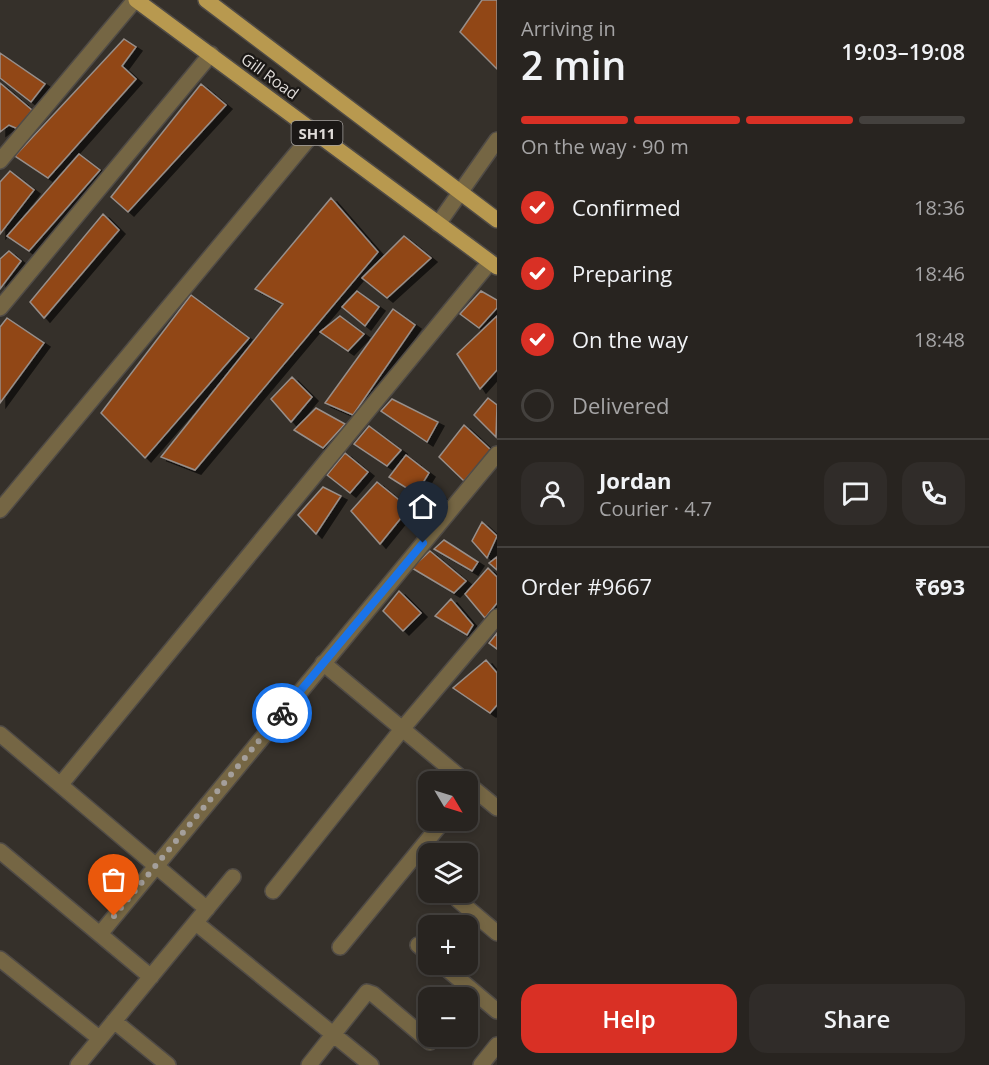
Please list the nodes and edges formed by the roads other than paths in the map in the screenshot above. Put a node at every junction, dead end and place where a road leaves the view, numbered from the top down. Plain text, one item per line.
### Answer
1 (136, 0) edge
2 (206, 0) edge
3 (211, 54) junction
4 (315, 131) junction
5 (497, 140) edge
6 (0, 161) edge
7 (462, 194) junction
8 (497, 220) edge
9 (438, 224) junction
10 (493, 265) edge
11 (0, 308) edge
12 (497, 454) edge
13 (0, 510) edge
14 (497, 617) edge
15 (323, 663) junction
16 (403, 728) junction
17 (0, 734) edge
18 (451, 771) edge
19 (62, 784) junction
20 (478, 794) edge
21 (497, 808) edge
22 (435, 831) edge
23 (0, 851) edge
24 (156, 865) junction
25 (233, 877) dead end
26 (273, 891) dead end
27 (462, 903) edge
28 (207, 909) junction
29 (196, 923) junction
30 (497, 933) edge
31 (100, 934) junction
32 (340, 947) dead end
33 (0, 959) edge
34 (454, 975) edge
35 (151, 977) junction
36 (497, 1011) edge
37 (114, 1021) junction
38 (418, 1032) edge
39 (332, 1035) junction
40 (99, 1038) junction
41 (497, 1046) edge
42 (78, 1065) edge
43 (168, 1065) edge
44 (309, 1065) edge
45 (371, 1065) edge
46 (481, 1065) edge

1 - 3 main road, Gill Road / SH11
1 - 6 street
2 - 7 main road, Gill Road / SH11
3 - 4 main road, Gill Road / SH11
3 - 11 street
4 - 9 main road, Gill Road / SH11
4 - 13 street
5 - 7 street
7 - 8 main road, Gill Road / SH11
7 - 9 street
9 - 10 main road, Gill Road / SH11
10 - 19 street
12 - 15 street
14 - 16 street
15 - 16 street
15 - 24 street
16 - 18 street
16 - 26 street
17 - 19 street
19 - 24 street
20 - 21 street
22 - 32 street
23 - 31 street
24 - 28 street
24 - 31 street
25 - 28 street
27 - 30 street
28 - 29 street
29 - 35 street
29 - 39 street
31 - 35 street
33 - 40 street
34 - 36 street
35 - 37 street
37 - 40 street
37 - 43 street
38 - 39 street
39 - 44 street
39 - 45 street
40 - 42 street
41 - 46 street

